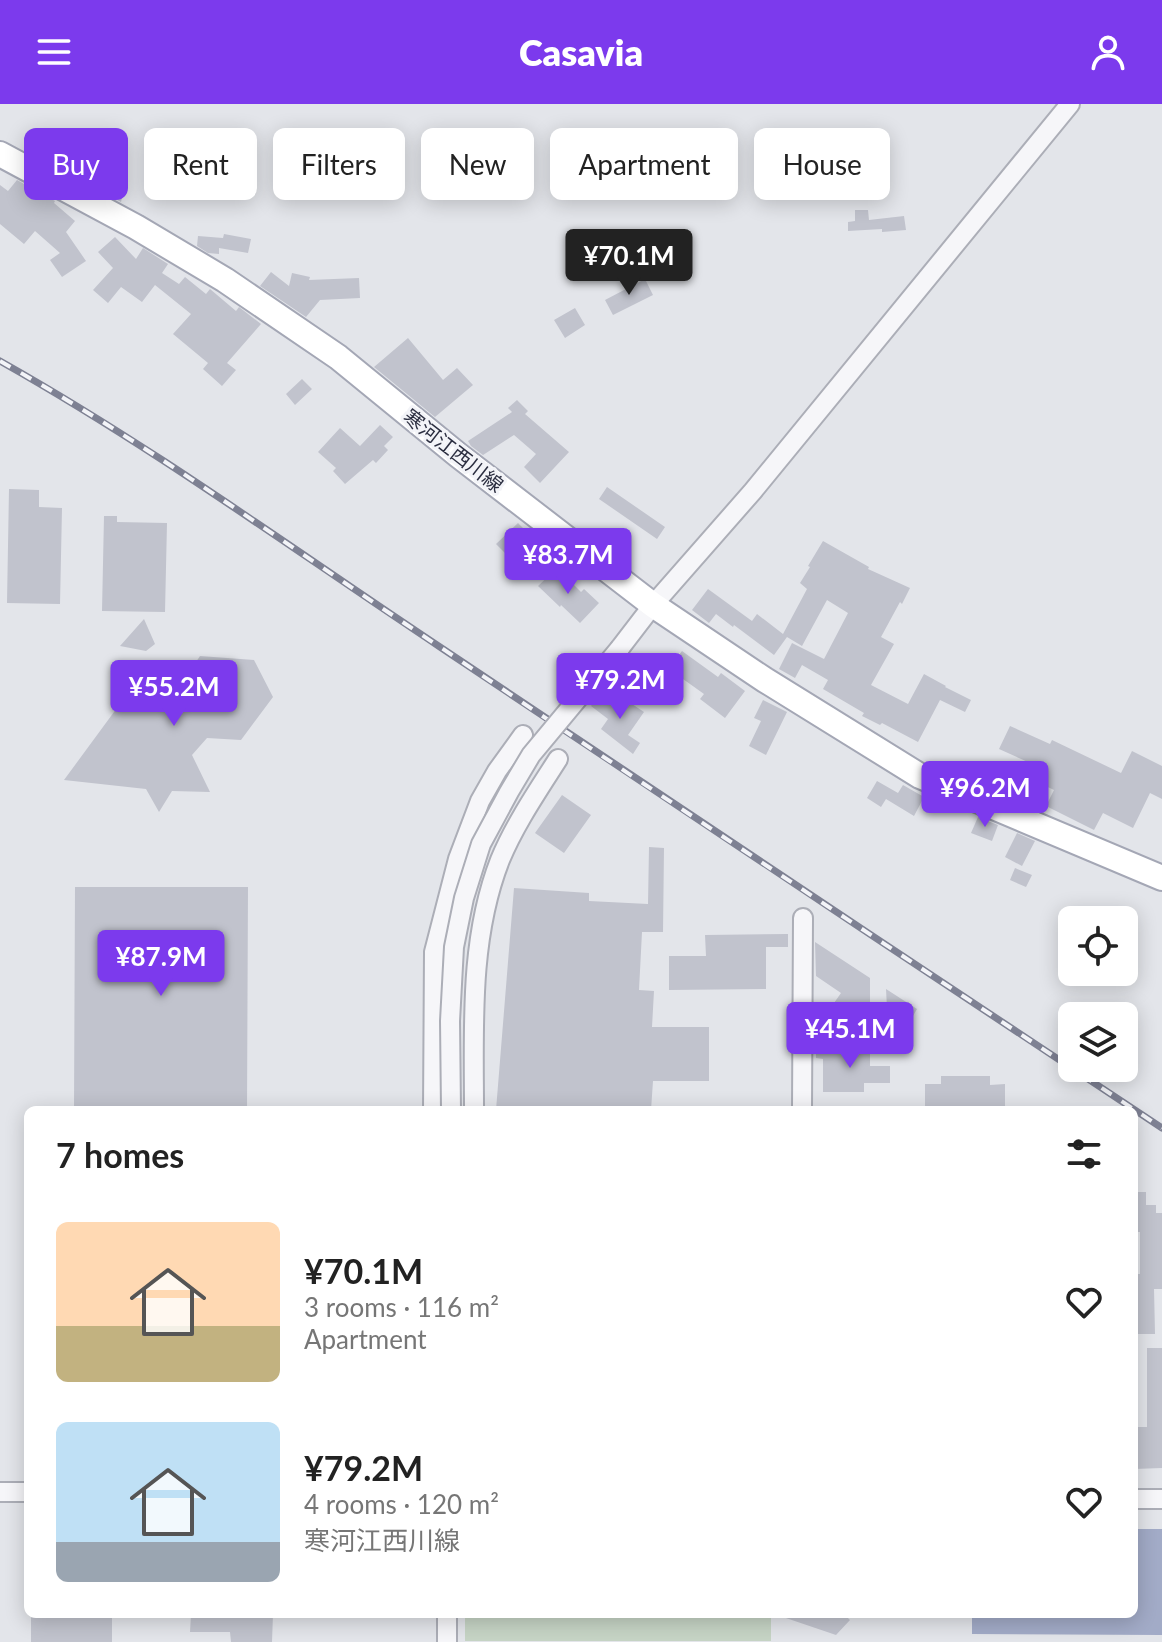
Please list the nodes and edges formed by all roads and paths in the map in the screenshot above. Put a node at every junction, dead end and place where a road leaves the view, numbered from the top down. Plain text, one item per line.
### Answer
1 (1070, 104) edge
2 (0, 154) edge
3 (653, 605) junction
4 (523, 735) dead end
5 (558, 759) dead end
6 (1162, 878) edge
7 (803, 918) dead end
8 (433, 1106) edge
9 (451, 1106) edge
10 (474, 1106) edge
11 (802, 1106) edge
12 (0, 1492) edge
13 (24, 1492) edge
14 (1138, 1499) edge
15 (1162, 1499) edge
16 (447, 1618) edge
17 (447, 1642) edge

1 - 3 street
2 - 3 main road, 寒河江西川線
3 - 6 main road, 寒河江西川線
3 - 9 street, bridge
4 - 8 street
5 - 10 street
7 - 11 street
12 - 13 street
14 - 15 street
16 - 17 street

